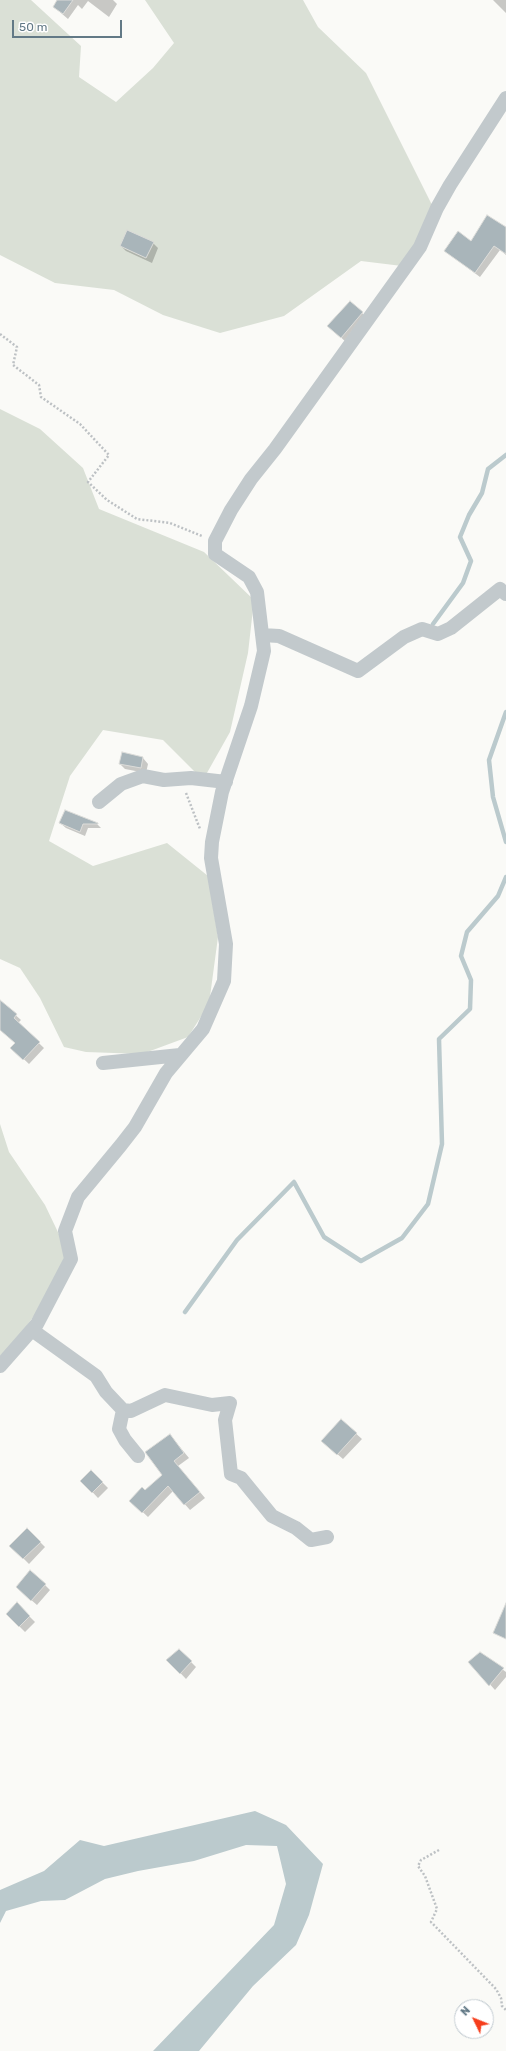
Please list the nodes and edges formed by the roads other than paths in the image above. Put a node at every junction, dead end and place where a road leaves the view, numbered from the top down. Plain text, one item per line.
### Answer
1 (506, 98) edge
2 (506, 594) edge
3 (262, 635) junction
4 (226, 782) junction
5 (98, 802) dead end
6 (180, 1054) junction
7 (103, 1063) dead end
8 (32, 1330) junction
9 (0, 1366) edge
10 (123, 1410) junction
11 (138, 1456) dead end
12 (327, 1537) dead end

1 - 3 street
2 - 3 street
3 - 4 street
4 - 5 street
4 - 6 street
6 - 7 street
6 - 8 street
8 - 9 street
8 - 10 street
10 - 11 street
10 - 12 street

